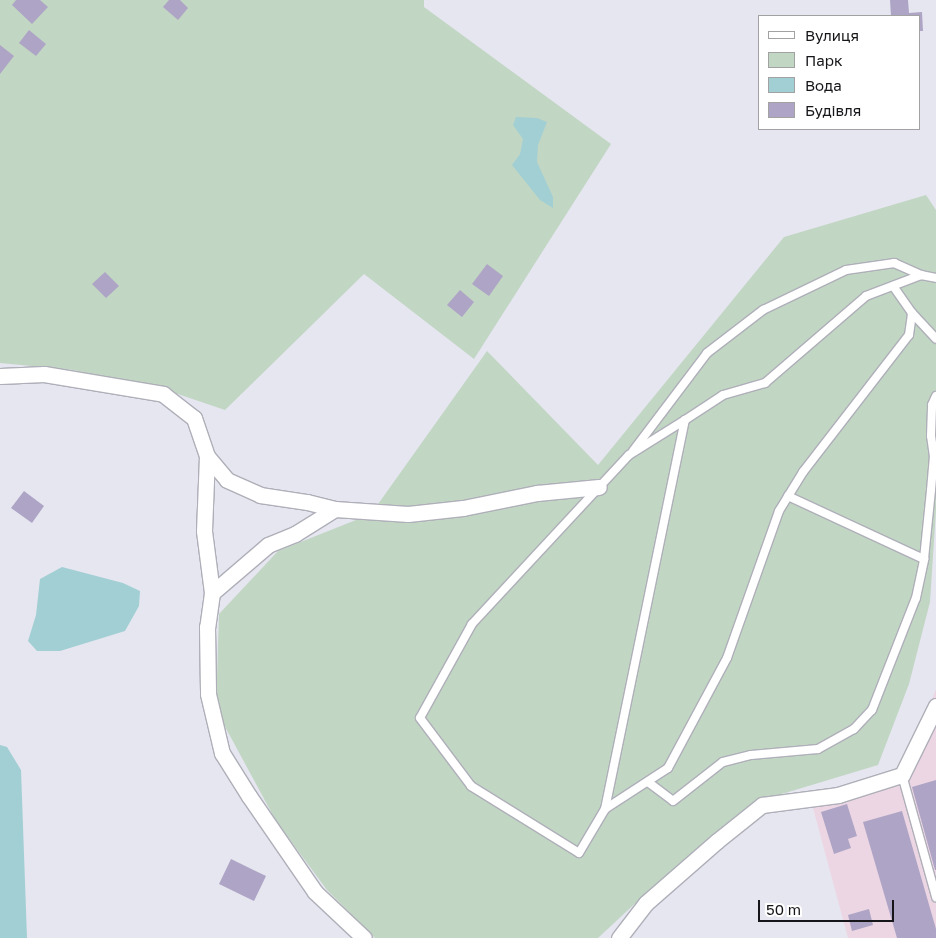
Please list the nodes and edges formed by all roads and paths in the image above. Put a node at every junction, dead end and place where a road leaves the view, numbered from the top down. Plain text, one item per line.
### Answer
1 (921, 275) junction
2 (936, 278) edge
3 (893, 286) junction
4 (912, 314) junction
5 (936, 339) edge
6 (0, 376) edge
7 (936, 396) edge
8 (684, 420) junction
9 (629, 455) junction
10 (207, 456) junction
11 (599, 487) junction
12 (788, 496) junction
13 (335, 509) junction
14 (924, 559) junction
15 (212, 593) junction
16 (936, 706) edge
17 (902, 775) junction
18 (648, 782) junction
19 (605, 809) junction
20 (936, 897) edge
21 (364, 938) edge
22 (619, 938) edge

1 - 2 lane
1 - 3 lane
1 - 9 lane
3 - 4 lane
3 - 8 lane
4 - 5 lane
4 - 12 lane
6 - 10 street
7 - 14 lane
8 - 9 lane
8 - 19 lane
9 - 11 lane
10 - 13 street
10 - 15 street
11 - 13 street
11 - 19 lane
12 - 14 lane
12 - 18 lane
13 - 15 street
14 - 18 lane
15 - 21 street
16 - 17 street
17 - 20 lane
17 - 22 street
18 - 19 lane

